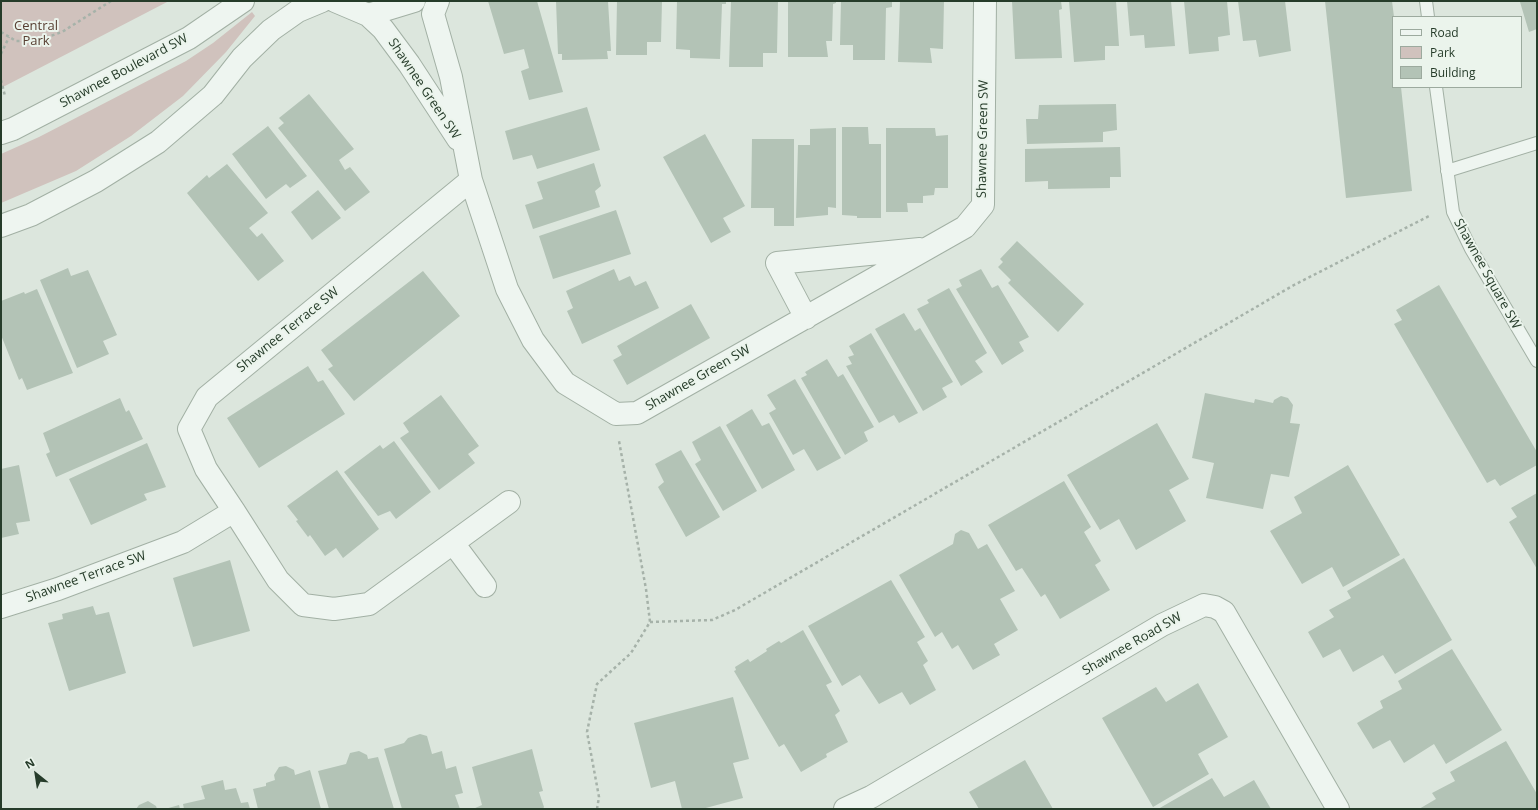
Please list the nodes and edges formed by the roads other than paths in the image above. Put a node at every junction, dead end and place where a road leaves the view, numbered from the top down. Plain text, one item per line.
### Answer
1 (243, 1) edge
2 (322, 1) edge
3 (329, 1) edge
4 (335, 1) edge
5 (414, 1) edge
6 (438, 1) edge
7 (985, 1) edge
8 (1426, 1) edge
9 (368, 15) junction
10 (1428, 16) edge
11 (1436, 88) edge
12 (1, 133) edge
13 (1537, 143) edge
14 (463, 147) junction
15 (1446, 171) junction
16 (471, 180) junction
17 (1, 226) edge
18 (927, 248) junction
19 (806, 318) junction
20 (1537, 361) edge
21 (509, 502) dead end
22 (234, 511) junction
23 (453, 543) junction
24 (484, 586) dead end
25 (1, 607) edge
26 (874, 803) edge
27 (846, 809) edge
28 (1338, 809) edge

1 - 12 street, Shawnee Boulevard SW
2 - 17 street
3 - 4 street
4 - 9 street, Shawnee Green SW
5 - 9 street
6 - 14 street, Shawnee Green SW
7 - 18 street, Shawnee Green SW
8 - 10 lane
9 - 14 street, Shawnee Green SW
11 - 15 lane, Shawnee Square SW
13 - 15 lane
14 - 16 street, Shawnee Green SW
15 - 20 lane, Shawnee Square SW
16 - 19 street, Shawnee Green SW
16 - 22 street, Shawnee Terrace SW
18 - 19 street, Shawnee Green SW
18 - 19 street, Shawnee Green SW
21 - 23 street, Shawnee Terrace SW
22 - 23 street, Shawnee Terrace SW
22 - 25 street, Shawnee Terrace SW
23 - 24 street
26 - 27 street, Shawnee Road SW
26 - 28 street, Shawnee Road SW

